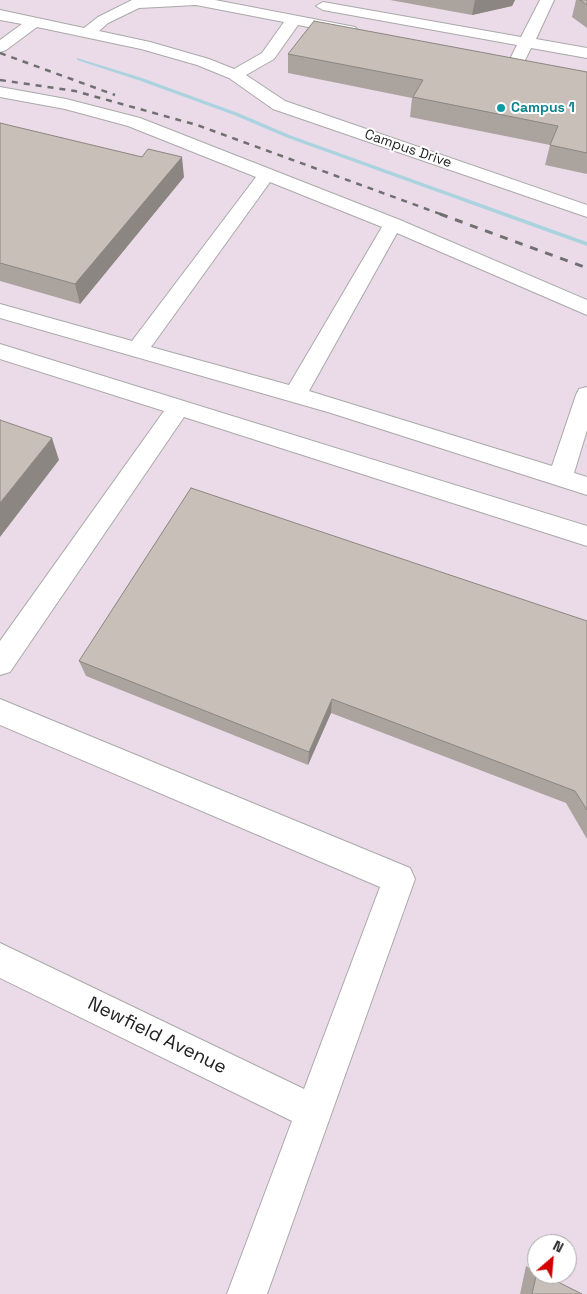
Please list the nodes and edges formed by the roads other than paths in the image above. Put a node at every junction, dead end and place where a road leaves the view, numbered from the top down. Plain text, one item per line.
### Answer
1 (547, 0) edge
2 (134, 1) edge
3 (196, 1) edge
4 (310, 4) dead end
5 (0, 15) edge
6 (294, 19) junction
7 (35, 22) junction
8 (88, 32) junction
9 (366, 33) edge
10 (526, 42) junction
11 (0, 47) edge
12 (587, 53) edge
13 (499, 58) edge
14 (517, 61) junction
15 (534, 64) edge
16 (235, 75) junction
17 (0, 92) edge
18 (267, 174) junction
19 (587, 211) edge
20 (393, 224) junction
21 (587, 308) edge
22 (0, 311) edge
23 (0, 350) edge
24 (137, 350) junction
25 (587, 395) edge
26 (295, 396) junction
27 (180, 407) junction
28 (560, 478) junction
29 (587, 486) edge
30 (587, 536) edge
31 (0, 663) edge
32 (0, 712) edge
33 (0, 960) edge
34 (314, 1113) junction
35 (247, 1294) edge

1 - 10 street
2 - 3 street
2 - 8 street
3 - 6 street
4 - 10 street
5 - 7 street, Campus Drive
6 - 9 street
6 - 16 street
7 - 8 street, Campus Drive
7 - 11 street
8 - 16 street, Campus Drive
10 - 12 street
10 - 14 street
13 - 14 street
14 - 15 street
16 - 19 street, Campus Drive
17 - 18 street
18 - 20 street
18 - 24 street
20 - 21 street
20 - 26 street
22 - 24 street
23 - 27 street
24 - 26 street
25 - 28 street
26 - 28 street
27 - 30 street
27 - 31 street
28 - 29 street
32 - 34 street
33 - 34 street, Newfield Avenue
34 - 35 street

